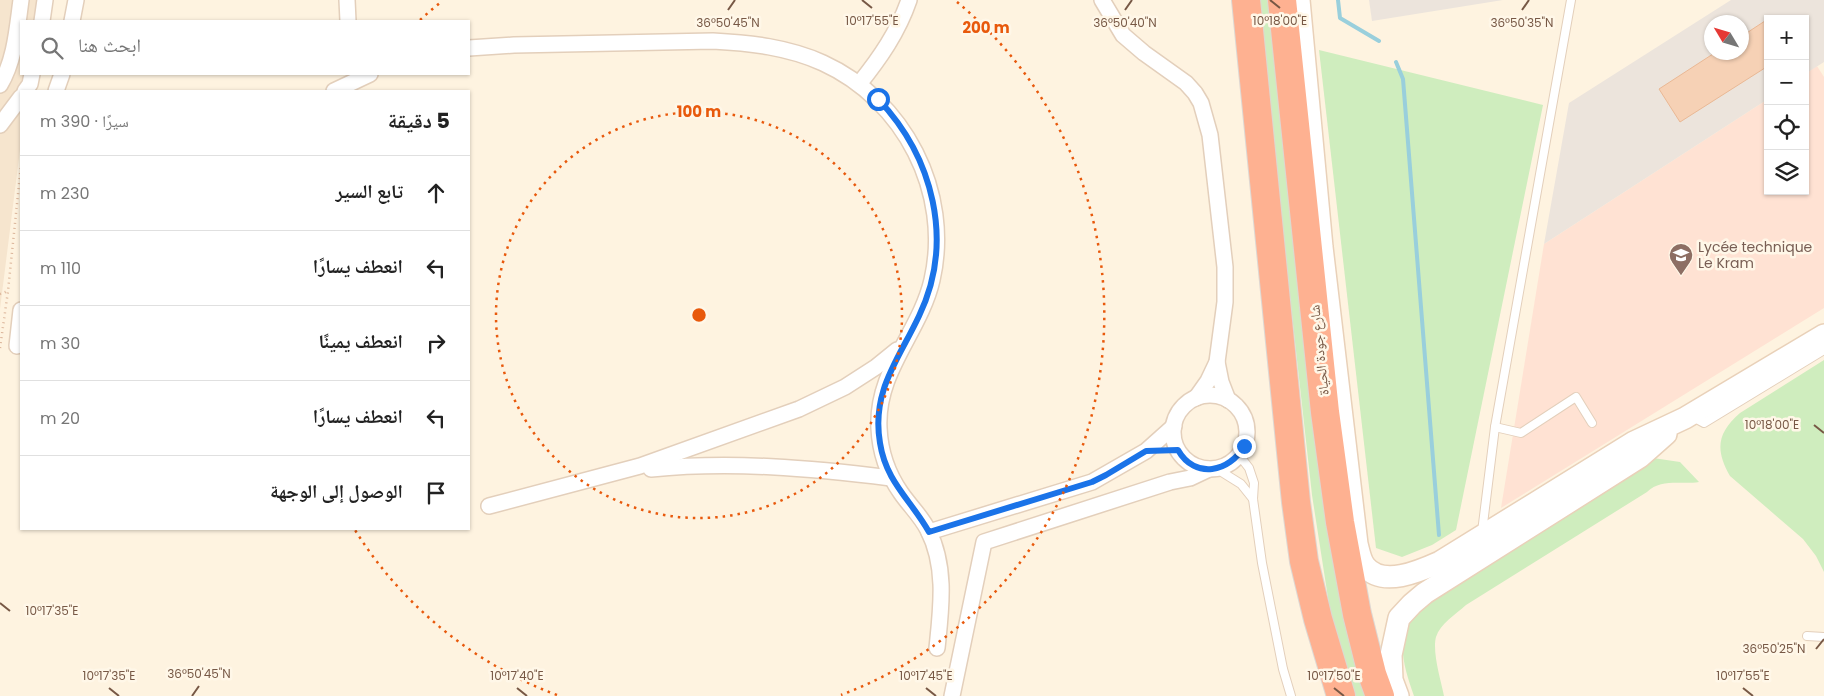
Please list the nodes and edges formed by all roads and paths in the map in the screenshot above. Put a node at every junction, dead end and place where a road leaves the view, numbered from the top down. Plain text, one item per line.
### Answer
1 (21, 0) edge
2 (45, 0) edge
3 (76, 0) edge
4 (347, 0) edge
5 (909, 0) edge
6 (1102, 0) edge
7 (1246, 0) edge
8 (1282, 0) edge
9 (1299, 0) edge
10 (1571, 0) edge
11 (42, 20) edge
12 (72, 20) edge
13 (348, 20) edge
14 (470, 48) edge
15 (32, 75) edge
16 (62, 75) edge
17 (362, 76) edge
18 (859, 84) junction
19 (0, 85) edge
20 (26, 90) edge
21 (56, 90) edge
22 (336, 90) edge
23 (20, 98) edge
24 (0, 125) edge
25 (20, 175) edge
26 (8, 291) junction
27 (0, 294) edge
28 (20, 319) edge
29 (1824, 335) edge
30 (904, 344) junction
31 (17, 346) dead end
32 (0, 348) edge
33 (1824, 350) edge
34 (1217, 362) junction
35 (1196, 398) junction
36 (1228, 400) junction
37 (1687, 416) junction
38 (1592, 423) dead end
39 (1174, 426) junction
40 (1495, 427) junction
41 (699, 446) junction
42 (1146, 451) junction
43 (1179, 452) junction
44 (1239, 455) junction
45 (703, 466) junction
46 (1213, 469) junction
47 (617, 474) junction
48 (891, 478) junction
49 (1170, 482) junction
50 (1253, 499) junction
51 (489, 506) dead end
52 (929, 532) junction
53 (1487, 543) junction
54 (1807, 636) dead end
55 (1824, 637) edge
56 (937, 648) dead end
57 (952, 696) edge
58 (1291, 696) edge
59 (1341, 696) edge
60 (1380, 696) edge
61 (1398, 696) edge

1 - 19 street
2 - 11 street
3 - 12 street
4 - 13 street
5 - 18 street
6 - 34 street
7 - 59 highway
8 - 60 highway, شارع جودة الحياة
9 - 53 street
10 - 40 lane
14 - 18 street
15 - 20 street
16 - 21 street
17 - 22 street
18 - 30 street
23 - 24 street
25 - 26 path
26 - 27 path
26 - 32 path
28 - 31 street
29 - 37 street
30 - 41 street
30 - 48 street
33 - 37 lane
34 - 35 street
34 - 36 street
35 - 36 street
35 - 39 street
36 - 44 street
37 - 53 street
38 - 40 lane
39 - 42 street
39 - 43 street
40 - 53 lane
41 - 45 street
41 - 47 street
42 - 43 street
42 - 52 street
43 - 46 street
43 - 49 street
44 - 46 street
44 - 50 lane
45 - 47 street
45 - 48 street
46 - 49 street
46 - 50 lane
47 - 51 street
48 - 52 street
49 - 57 street
50 - 58 lane
52 - 56 street
53 - 61 street
54 - 55 lane

